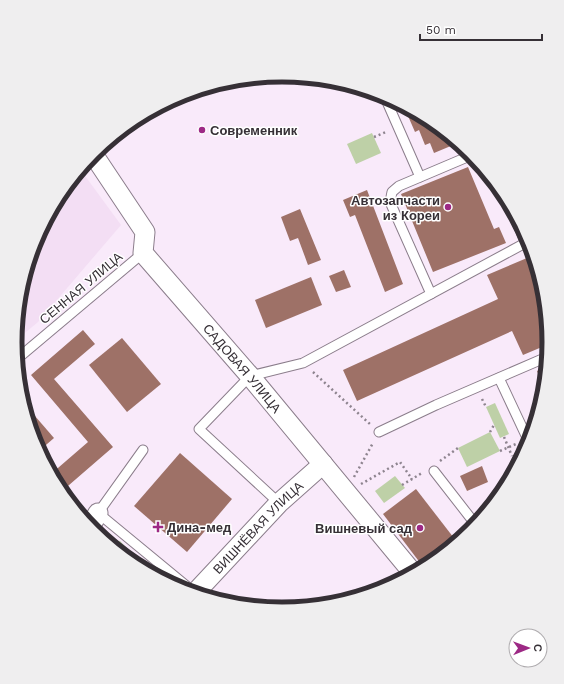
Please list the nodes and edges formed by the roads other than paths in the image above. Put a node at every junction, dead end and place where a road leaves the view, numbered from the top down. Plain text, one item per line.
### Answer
1 (388, 105) edge
2 (466, 158) edge
3 (97, 159) edge
4 (420, 178) junction
5 (523, 245) edge
6 (143, 253) junction
7 (431, 294) junction
8 (23, 354) edge
9 (541, 360) edge
10 (250, 376) junction
11 (499, 378) junction
12 (379, 432) road end
13 (525, 434) edge
14 (143, 450) dead end
15 (323, 464) junction
16 (433, 469) road end
17 (279, 503) junction
18 (472, 519) edge
19 (94, 520) edge
20 (409, 568) edge
21 (175, 578) edge
22 (199, 588) edge

1 - 4 lane
2 - 4 lane
3 - 6 street
4 - 7 lane
5 - 7 lane
6 - 8 lane, СЕННАЯ УЛИЦА
6 - 10 street, САДОВАЯ УЛИЦА
7 - 10 lane
9 - 11 lane
10 - 15 street, САДОВАЯ УЛИЦА
10 - 17 lane
11 - 12 lane
11 - 13 lane
14 - 19 lane
15 - 17 street, ВИШНЁВАЯ УЛИЦА
15 - 20 street, САДОВАЯ УЛИЦА
16 - 18 lane
17 - 22 street, ВИШНЁВАЯ УЛИЦА
19 - 21 lane

